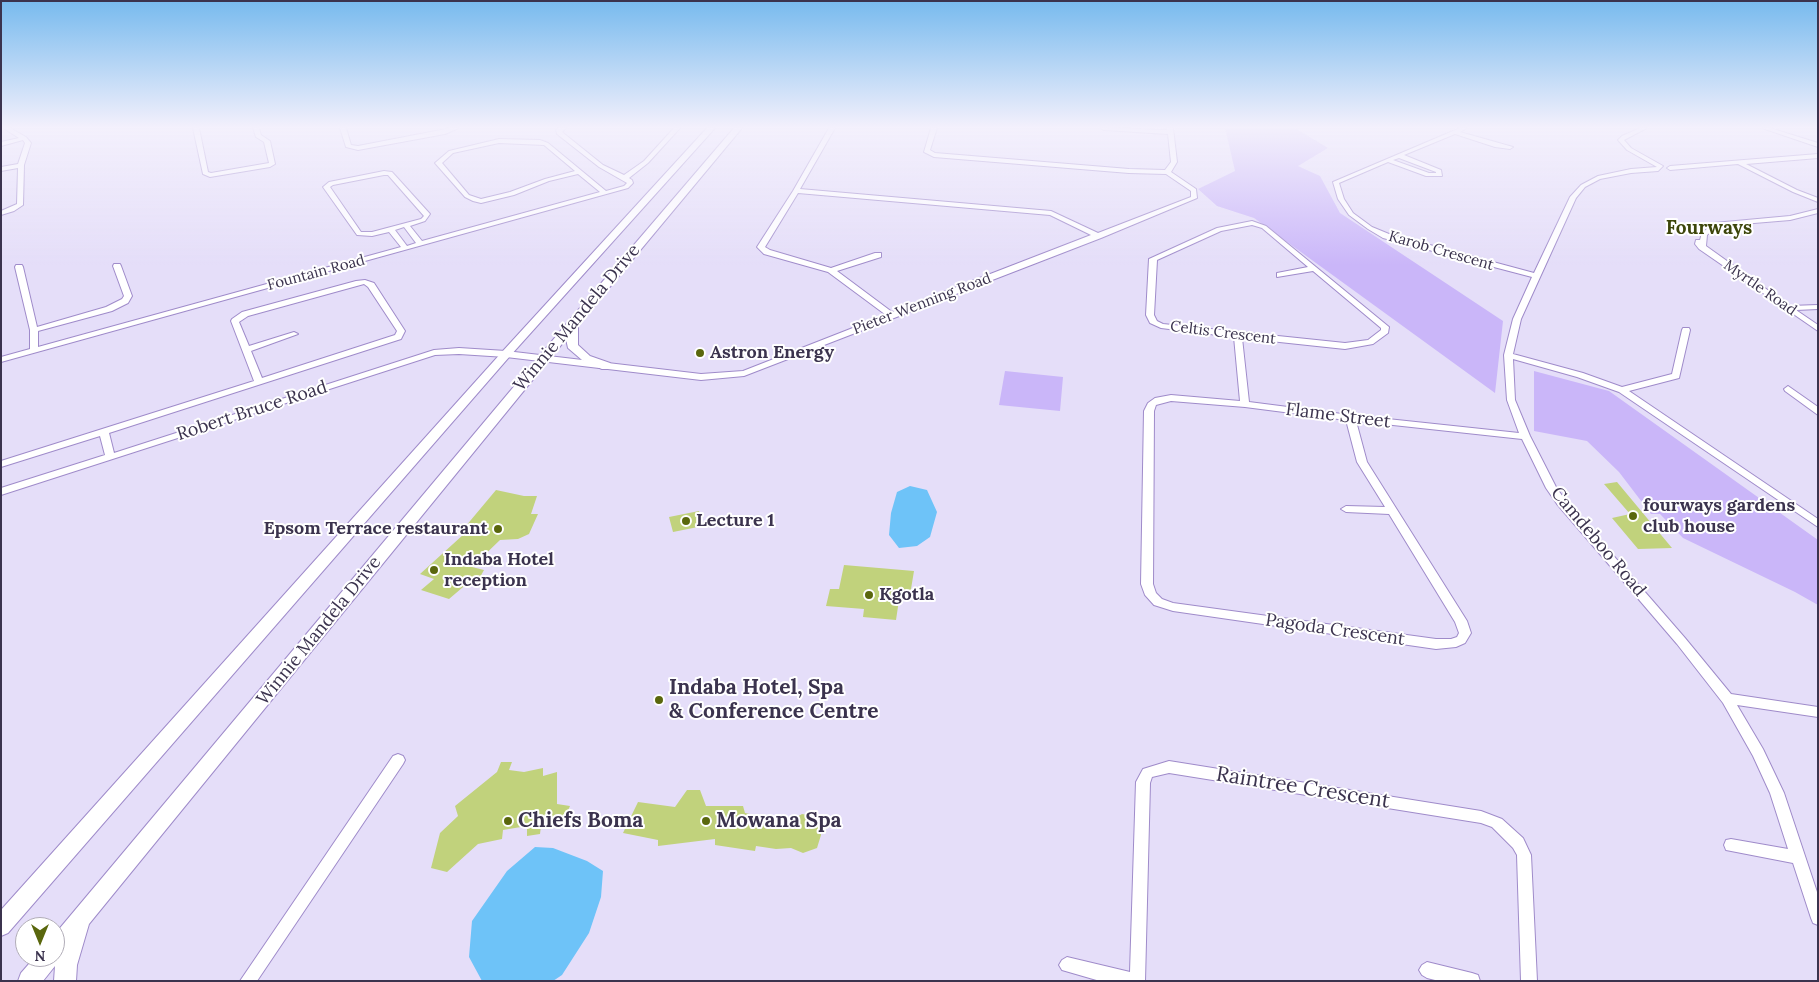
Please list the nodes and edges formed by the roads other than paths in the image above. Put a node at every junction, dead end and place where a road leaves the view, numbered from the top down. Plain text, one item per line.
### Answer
1 (21, 174) edge
2 (448, 174) edge
3 (572, 174) edge
4 (581, 174) edge
5 (615, 174) edge
6 (632, 174) edge
7 (669, 174) edge
8 (699, 174) edge
9 (806, 174) edge
10 (1170, 174) edge
11 (1355, 174) edge
12 (1427, 174) edge
13 (1440, 174) edge
14 (1620, 174) edge
15 (1761, 174) edge
16 (628, 181) junction
17 (796, 191) junction
18 (605, 193) junction
19 (1818, 200) edge
20 (1818, 211) edge
21 (1, 213) edge
22 (406, 224) junction
23 (391, 229) junction
24 (1098, 236) junction
25 (420, 244) junction
26 (406, 248) junction
27 (878, 255) dead end
28 (117, 266) dead end
29 (19, 267) dead end
30 (1314, 268) junction
31 (831, 270) junction
32 (1280, 275) dead end
33 (1536, 276) junction
34 (1818, 307) edge
35 (1789, 308) junction
36 (892, 316) junction
37 (572, 324) junction
38 (1818, 329) edge
39 (34, 330) junction
40 (1686, 330) dead end
41 (294, 334) dead end
42 (1238, 335) junction
43 (247, 349) junction
44 (34, 351) junction
45 (506, 354) junction
46 (1508, 355) junction
47 (544, 358) junction
48 (1, 360) edge
49 (606, 366) junction
50 (258, 382) junction
51 (1788, 389) dead end
52 (1622, 390) junction
53 (1152, 403) joint
54 (1245, 404) junction
55 (1818, 412) edge
56 (1350, 418) junction
57 (104, 432) junction
58 (1525, 436) junction
59 (110, 457) junction
60 (1, 464) edge
61 (1, 492) edge
62 (1346, 509) dead end
63 (1392, 511) junction
64 (1818, 524) edge
65 (1727, 699) junction
66 (1818, 712) edge
67 (398, 760) dead end
68 (1731, 845) dead end
69 (1799, 858) junction
70 (83, 916) junction
71 (1818, 918) edge
72 (1, 926) edge
73 (65, 938) edge
74 (1067, 965) dead end
75 (41, 967) edge
76 (1427, 970) dead end
77 (29, 981) edge
78 (64, 981) edge
79 (248, 981) edge
80 (1136, 981) edge
81 (1472, 981) edge
82 (1529, 981) edge

1 - 21 street
2 - 3 street
4 - 18 street
5 - 16 street
6 - 16 street, Fountain Road
7 - 45 main road, Winnie Mandela Drive
8 - 37 main road, Winnie Mandela Drive
9 - 17 street
10 - 24 street, Pieter Wenning Road
11 - 33 street, Karob Crescent
12 - 13 street
14 - 33 street, Camdeboo Road
15 - 19 street
16 - 18 street, Fountain Road
17 - 24 street
17 - 31 street
18 - 25 street, Fountain Road
20 - 35 street, Myrtle Road
22 - 23 street
22 - 23 street
22 - 25 street
23 - 26 street
24 - 36 street, Pieter Wenning Road
25 - 26 street, Fountain Road
26 - 44 street, Fountain Road
27 - 31 street
28 - 39 street
29 - 39 street
30 - 32 street
30 - 42 street, Celtis Crescent
30 - 42 street, Celtis Crescent
31 - 36 street
33 - 46 street, Camdeboo Road
34 - 35 street
35 - 38 street, Myrtle Road
36 - 49 street, Pieter Wenning Road
37 - 47 main road, Winnie Mandela Drive
37 - 49 main road
39 - 44 street
40 - 52 street
41 - 43 street
42 - 54 street
43 - 50 street
43 - 50 street
44 - 48 street, Fountain Road
45 - 47 street, Robert Bruce Road
45 - 59 street, Robert Bruce Road
45 - 72 main road, Winnie Mandela Drive
46 - 52 street
46 - 58 street, Camdeboo Road
47 - 49 street, Pieter Wenning Road
47 - 70 main road, Winnie Mandela Drive
50 - 57 street
51 - 55 street
52 - 64 street
53 - 54 street, Flame Street
53 - 63 street, Pagoda Crescent
54 - 56 street, Flame Street
56 - 58 street, Flame Street
56 - 63 street, Pagoda Crescent
57 - 59 street
57 - 60 street
58 - 65 street, Camdeboo Road
59 - 61 street, Robert Bruce Road
62 - 63 street
65 - 66 street
65 - 69 street, Camdeboo Road
67 - 79 street
68 - 69 street
69 - 71 street, Camdeboo Road
70 - 73 main road, Winnie Mandela Drive
70 - 78 main road
74 - 80 street
75 - 77 main road
76 - 81 street
80 - 82 street, Raintree Crescent

